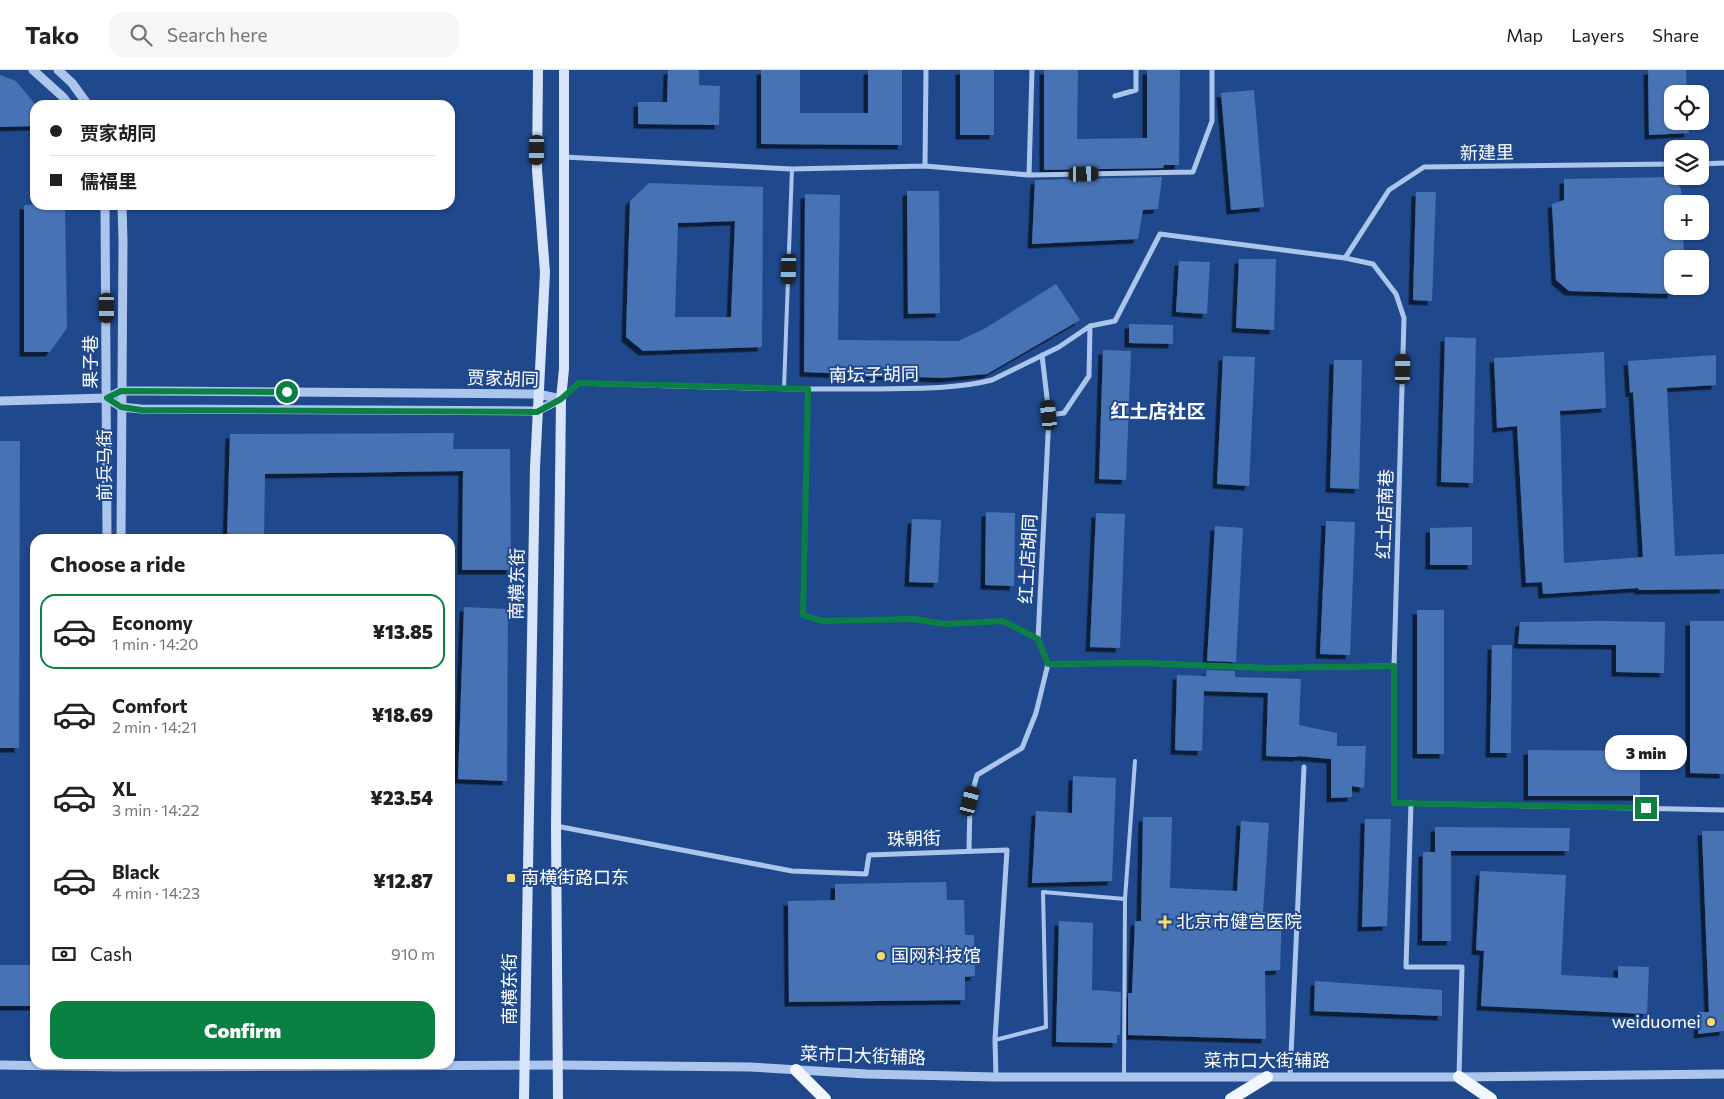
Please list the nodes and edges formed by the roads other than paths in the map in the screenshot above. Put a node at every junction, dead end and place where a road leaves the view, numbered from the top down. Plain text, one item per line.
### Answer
1 (33, 70) edge
2 (58, 70) edge
3 (538, 70) edge
4 (564, 70) edge
5 (926, 70) edge
6 (1032, 70) edge
7 (1136, 70) edge
8 (1212, 70) edge
9 (1115, 96) dead end
10 (65, 100) edge
11 (84, 100) edge
12 (564, 157) junction
13 (1724, 163) edge
14 (1664, 164) edge
15 (1709, 164) edge
16 (925, 166) junction
17 (792, 169) junction
18 (1029, 175) junction
19 (105, 210) edge
20 (122, 210) edge
21 (1345, 258) junction
22 (1090, 326) junction
23 (1042, 355) junction
24 (784, 388) junction
25 (808, 389) junction
26 (121, 391) junction
27 (538, 394) junction
28 (107, 398) junction
29 (561, 399) junction
30 (0, 401) edge
31 (121, 407) junction
32 (537, 412) junction
33 (1049, 415) junction
34 (108, 534) edge
35 (121, 534) edge
36 (1038, 639) junction
37 (1048, 664) junction
38 (1394, 666) junction
39 (1135, 762) dead end
40 (1304, 767) dead end
41 (1411, 803) junction
42 (1724, 810) edge
43 (556, 826) junction
44 (969, 851) junction
45 (1125, 899) junction
46 (995, 1040) junction
47 (0, 1065) edge
48 (30, 1065) edge
49 (558, 1065) junction
50 (455, 1066) edge
51 (526, 1066) junction
52 (796, 1070) junction
53 (1724, 1074) edge
54 (996, 1077) junction
55 (1124, 1077) junction
56 (1267, 1077) junction
57 (1290, 1077) junction
58 (1459, 1077) junction
59 (524, 1099) edge
60 (558, 1099) edge
61 (825, 1099) edge
62 (1231, 1099) edge
63 (1491, 1099) edge

1 - 10 street
2 - 11 street
3 - 27 main road, 南横东街
4 - 12 main road
5 - 16 street
6 - 18 street
7 - 9 street
8 - 18 street
12 - 17 street
12 - 29 main road
13 - 15 street
14 - 21 street, 新建里
16 - 17 street
16 - 18 street
17 - 24 lane
19 - 28 street, 果子巷
20 - 26 street, 果子巷
21 - 22 street
21 - 38 street, 红土店南巷
22 - 23 street, 南坛子胡同
22 - 33 street
23 - 25 street, 南坛子胡同
23 - 33 street, 红土店胡同
24 - 25 street, 南坛子胡同
24 - 29 street, 南坛子胡同
25 - 36 lane
26 - 27 street, 贾家胡同
26 - 28 street, 贾家胡同
26 - 31 street, 前兵马街
27 - 29 street, 贾家胡同
27 - 32 main road, 南横东街
28 - 30 street, 贾家胡同
28 - 31 street, 贾家胡同
28 - 34 street, 前兵马街
29 - 32 street, 贾家胡同
29 - 43 main road
31 - 32 street, 贾家胡同
31 - 35 street, 前兵马街
32 - 51 main road, 南横东街
33 - 36 street, 红土店胡同
36 - 37 street, 红土店胡同
37 - 38 street
37 - 44 street
38 - 41 street, 红土店南巷
39 - 45 lane
40 - 57 street
41 - 42 street
41 - 58 street
43 - 44 street, 珠朝街
43 - 49 main road
44 - 46 street, 珠朝街
45 - 46 lane
45 - 55 lane
46 - 54 street, 珠朝街
47 - 48 street, 菜市口大街辅路
49 - 51 street, 菜市口大街辅路
49 - 52 street, 菜市口大街辅路
49 - 60 main road
50 - 51 street, 菜市口大街辅路
51 - 59 main road, 南横东街
52 - 54 street, 菜市口大街辅路
52 - 61 main road
53 - 58 street, 菜市口大街辅路
54 - 55 street, 菜市口大街辅路
55 - 56 street, 菜市口大街辅路
56 - 57 street, 菜市口大街辅路
56 - 62 main road
57 - 58 street, 菜市口大街辅路
58 - 63 main road

